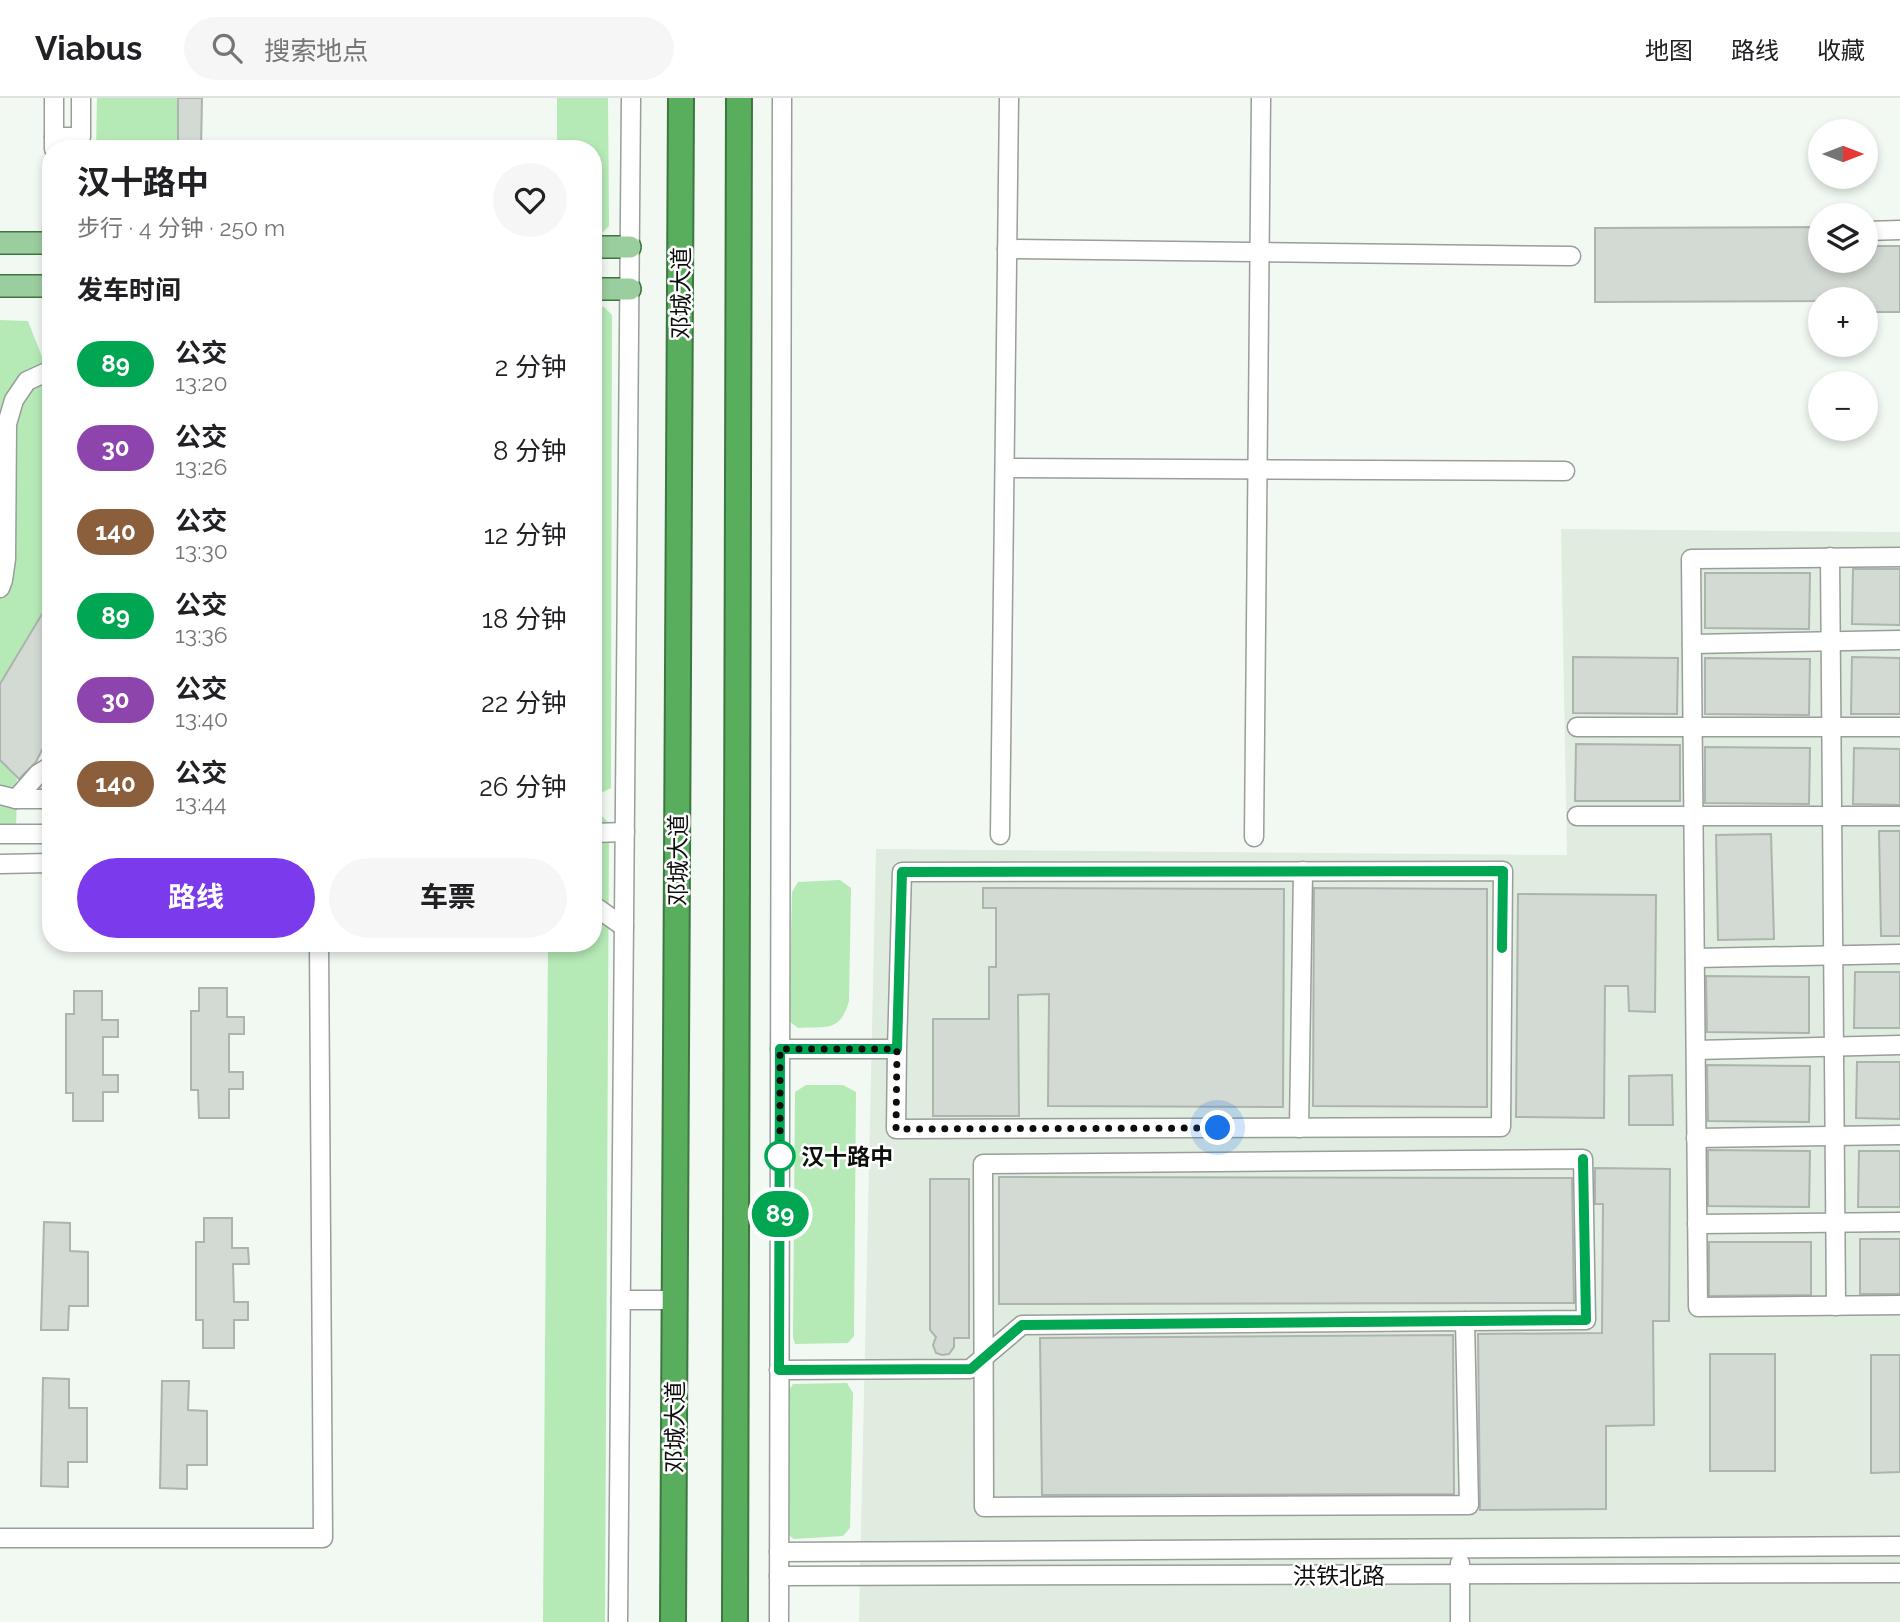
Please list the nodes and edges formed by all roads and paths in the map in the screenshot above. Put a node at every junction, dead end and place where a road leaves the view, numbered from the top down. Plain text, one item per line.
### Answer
1 (54, 98) edge
2 (81, 98) edge
3 (631, 98) edge
4 (681, 98) edge
5 (739, 98) edge
6 (782, 98) edge
7 (1009, 98) edge
8 (1262, 98) edge
9 (54, 140) edge
10 (68, 140) edge
11 (1878, 230) edge
12 (1900, 230) edge
13 (0, 243) edge
14 (42, 243) edge
15 (602, 247) edge
16 (630, 247) junction
17 (1007, 249) junction
18 (1260, 251) junction
19 (1571, 256) dead end
20 (0, 286) edge
21 (42, 286) edge
22 (602, 289) edge
23 (629, 289) junction
24 (42, 374) edge
25 (1005, 468) junction
26 (1258, 470) junction
27 (1565, 471) dead end
28 (3, 482) edge
29 (3, 515) edge
30 (1900, 557) edge
31 (1830, 558) junction
32 (0, 587) edge
33 (1900, 640) edge
34 (1831, 641) junction
35 (1692, 644) junction
36 (1577, 727) dead end
37 (1832, 727) junction
38 (1900, 727) edge
39 (1693, 728) junction
40 (42, 772) edge
41 (8, 797) edge
42 (42, 799) edge
43 (1694, 815) junction
44 (1577, 816) dead end
45 (1833, 816) junction
46 (1900, 816) edge
47 (625, 832) junction
48 (602, 833) edge
49 (0, 834) edge
50 (42, 834) edge
51 (1000, 835) dead end
52 (1254, 837) dead end
53 (42, 863) edge
54 (0, 864) edge
55 (1303, 872) junction
56 (602, 911) edge
57 (624, 927) junction
58 (319, 952) edge
59 (1900, 954) edge
60 (1834, 955) junction
61 (1695, 958) junction
62 (1900, 1045) edge
63 (1834, 1046) junction
64 (780, 1049) junction
65 (897, 1049) junction
66 (1696, 1050) junction
67 (1299, 1128) junction
68 (1900, 1135) edge
69 (1835, 1136) junction
70 (1696, 1138) junction
71 (1835, 1222) junction
72 (1900, 1222) edge
73 (1697, 1224) junction
74 (621, 1300) junction
75 (674, 1300) junction
76 (1900, 1305) edge
77 (1836, 1306) junction
78 (1465, 1321) junction
79 (983, 1358) junction
80 (779, 1370) junction
81 (0, 1538) edge
82 (1900, 1546) edge
83 (1460, 1549) junction
84 (779, 1552) junction
85 (1900, 1573) edge
86 (1460, 1575) junction
87 (779, 1576) junction
88 (618, 1622) edge
89 (673, 1622) edge
90 (735, 1622) edge
91 (779, 1622) edge
92 (1460, 1622) edge

1 - 9 street
2 - 10 street
3 - 16 street
4 - 75 highway, 邓城大道
5 - 90 highway
6 - 64 street
7 - 17 street
8 - 18 street
11 - 12 street
13 - 14 main road
15 - 16 main road
16 - 23 street
17 - 18 street
17 - 25 street
18 - 19 street
18 - 26 street
20 - 21 main road
22 - 23 main road
23 - 47 street
24 - 28 street
25 - 26 street
25 - 51 street
26 - 27 street
26 - 52 street
28 - 29 street
29 - 32 street
30 - 31 street
31 - 34 street
31 - 35 street
33 - 34 street
34 - 35 street
34 - 37 street
35 - 39 street
36 - 39 street
37 - 38 street
37 - 39 street
37 - 45 street
39 - 43 street
40 - 41 street
41 - 42 street
43 - 44 street
43 - 45 street
43 - 61 street
45 - 46 street
45 - 60 street
47 - 48 street
47 - 57 street
49 - 50 street
53 - 54 street
55 - 65 street
55 - 67 street
55 - 67 street
56 - 57 street
57 - 74 street
58 - 81 street
59 - 60 street
60 - 61 street
60 - 63 street
61 - 66 street
62 - 63 street
63 - 66 street
63 - 69 street
64 - 65 street
64 - 80 street
65 - 67 street
66 - 70 street
68 - 69 street
69 - 70 street
69 - 71 street
70 - 73 street
71 - 72 street
71 - 73 street
71 - 77 street
73 - 77 street
74 - 75 street
74 - 88 street
75 - 89 highway, 邓城大道
76 - 77 street
78 - 79 street
78 - 79 street
78 - 79 street
79 - 80 street
80 - 84 street
82 - 83 street, 洪铁北路
83 - 84 street, 洪铁北路
83 - 86 street
84 - 87 street
85 - 86 street, 洪铁北路
86 - 87 street, 洪铁北路
86 - 92 street
87 - 91 street

